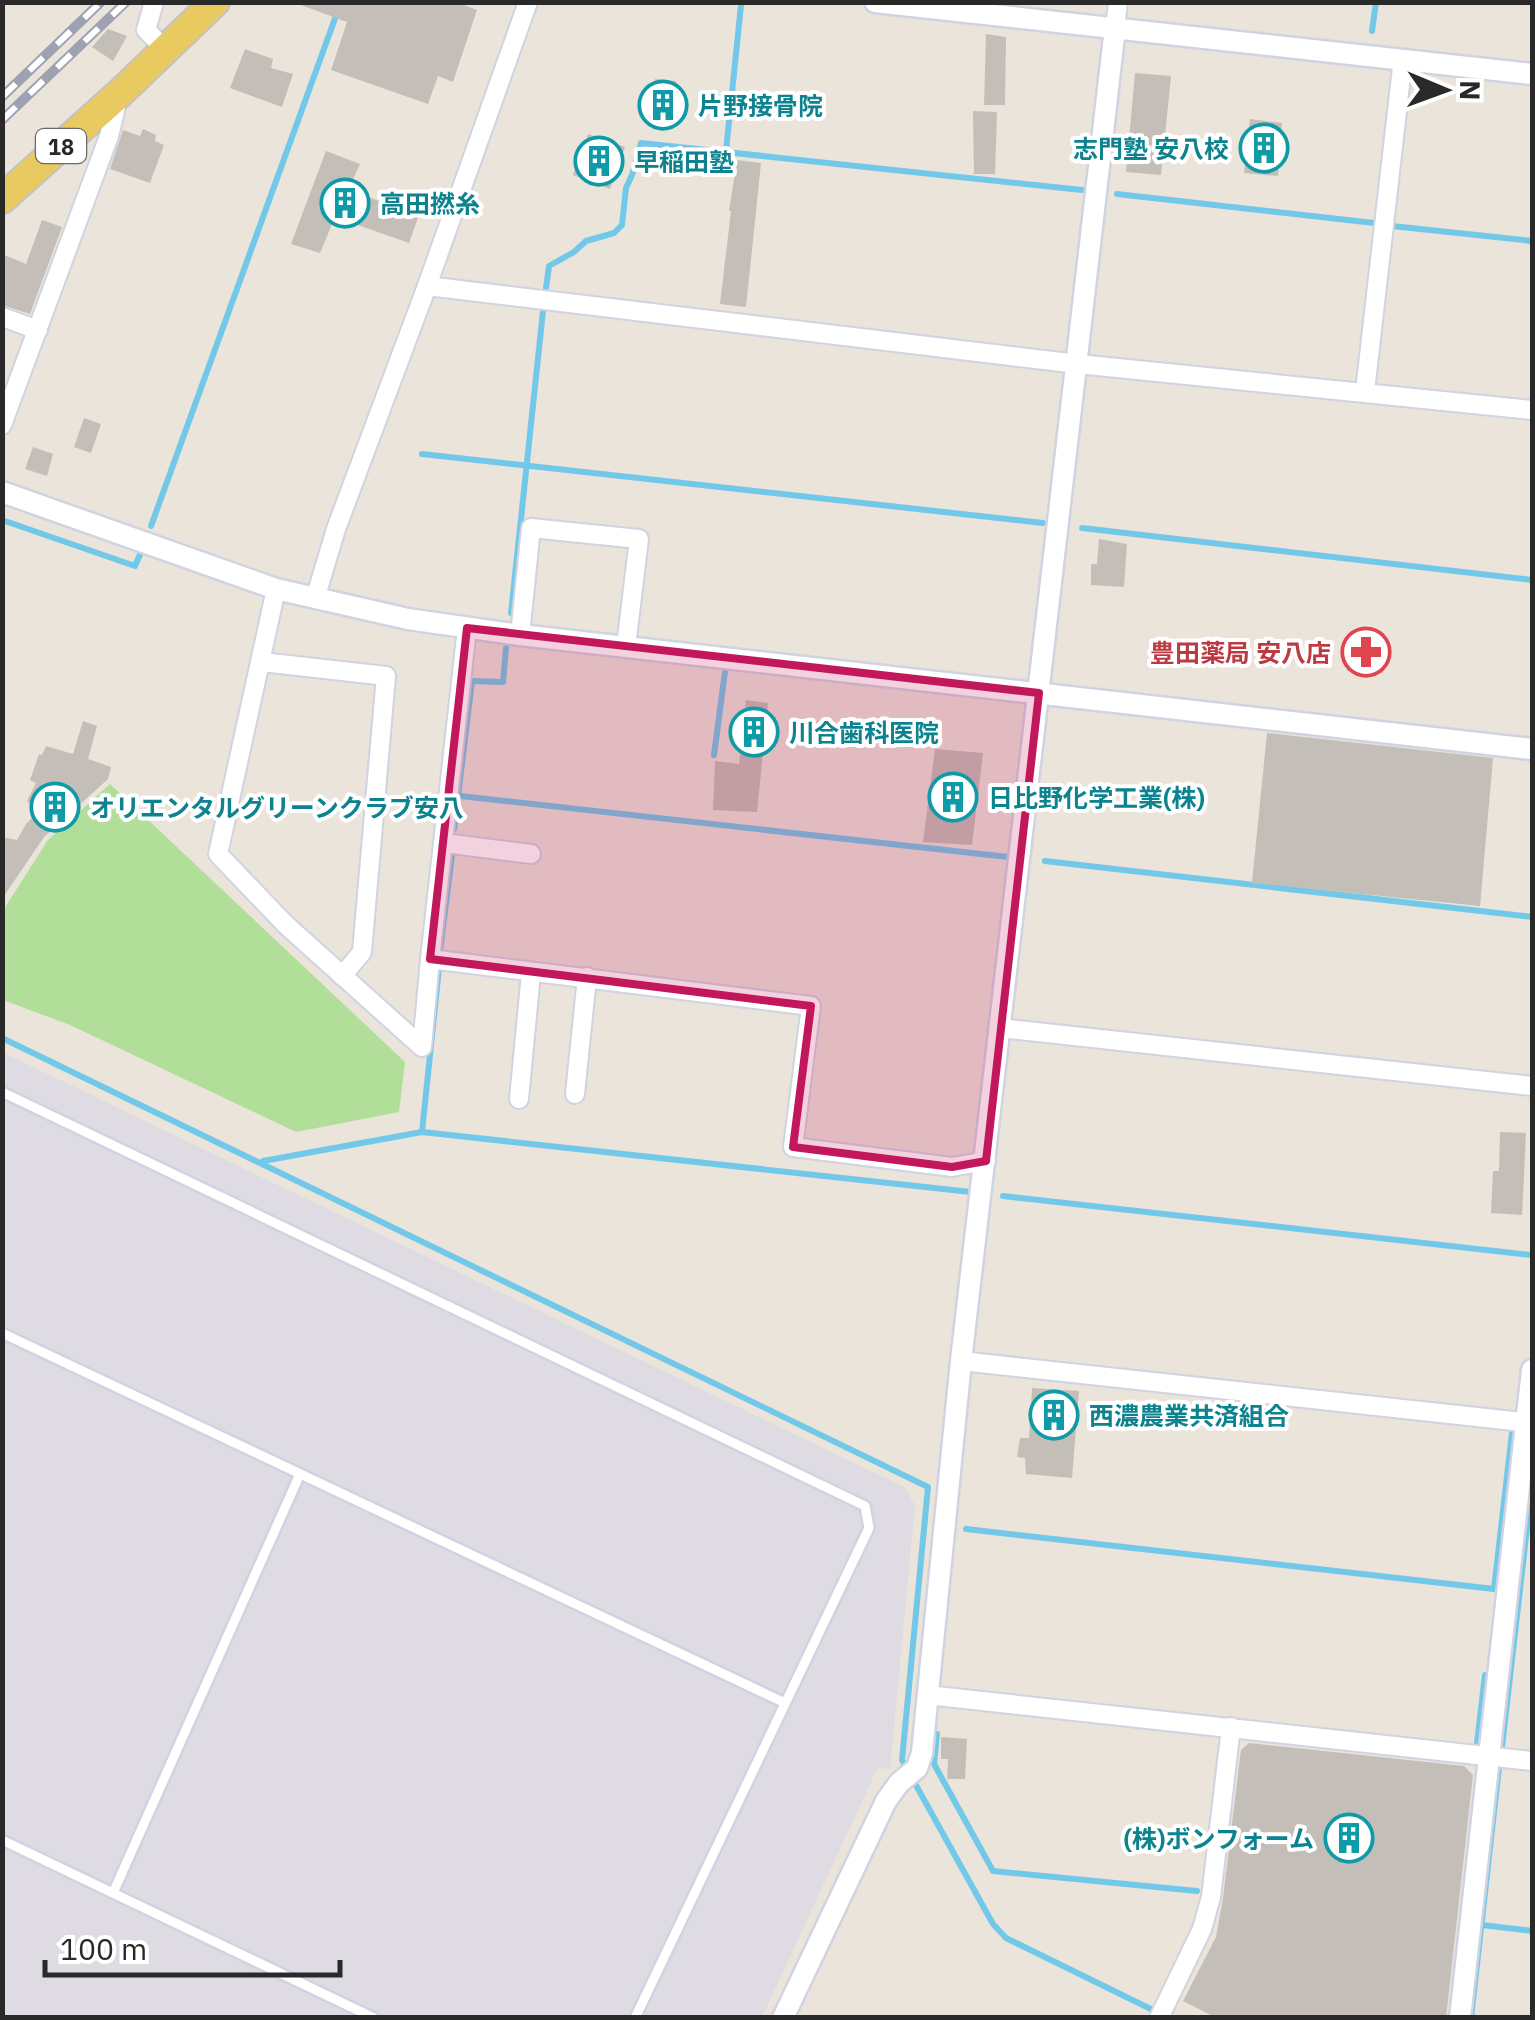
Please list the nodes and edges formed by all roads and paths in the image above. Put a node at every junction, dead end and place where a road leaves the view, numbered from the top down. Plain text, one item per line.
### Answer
1 (154, 2) edge
2 (215, 2) edge
3 (528, 2) edge
4 (875, 2) edge
5 (1118, 2) edge
6 (1115, 28) junction
7 (164, 48) junction
8 (1403, 59) junction
9 (1532, 74) edge
10 (119, 94) junction
11 (2, 199) edge
12 (428, 286) junction
13 (2, 317) edge
14 (38, 330) junction
15 (1078, 364) junction
16 (1365, 391) junction
17 (1532, 410) edge
18 (2, 425) edge
19 (2, 492) edge
20 (276, 590) junction
21 (315, 599) junction
22 (467, 628) junction
23 (520, 634) junction
24 (626, 646) junction
25 (262, 662) junction
26 (1039, 693) junction
27 (1532, 749) edge
28 (444, 844) junction
29 (531, 854) dead end
30 (430, 958) junction
31 (531, 973) junction
32 (342, 976) junction
33 (587, 977) junction
34 (1000, 1028) junction
35 (1532, 1086) edge
36 (2, 1092) edge
37 (575, 1094) dead end
38 (519, 1099) dead end
39 (986, 1161) junction
40 (2, 1333) edge
41 (962, 1361) junction
42 (1532, 1370) edge
43 (1530, 1423) edge
44 (300, 1474) junction
45 (927, 1695) junction
46 (785, 1703) junction
47 (1231, 1727) junction
48 (1490, 1756) junction
49 (1532, 1761) edge
50 (2, 1840) edge
51 (113, 1893) junction
52 (1163, 2010) edge
53 (374, 2018) edge
54 (635, 2018) edge
55 (783, 2018) edge
56 (1460, 2018) edge

1 - 7 street
2 - 7 main road, 18
3 - 12 street
4 - 6 street
5 - 6 street
6 - 8 street
6 - 15 street
7 - 10 main road, 18
8 - 9 street
8 - 16 street
10 - 11 main road, 18
10 - 14 street
12 - 15 street
12 - 21 street
13 - 14 street
14 - 18 street
15 - 16 street
15 - 26 street
16 - 17 street
19 - 20 street
20 - 21 street
20 - 25 street
21 - 22 street
22 - 23 street
22 - 28 street
23 - 24 street
23 - 24 street
24 - 26 street
25 - 32 street
25 - 32 street
26 - 27 street
26 - 34 street
28 - 29 street
28 - 30 street
30 - 31 street
30 - 32 street
31 - 33 street
31 - 38 street
33 - 37 street
33 - 39 street
34 - 35 street
34 - 39 street
36 - 46 lane
39 - 41 street
40 - 44 lane
41 - 43 street
41 - 45 street
42 - 43 street
43 - 48 street
44 - 46 lane
44 - 51 lane
45 - 47 street
45 - 55 street
46 - 54 lane
47 - 48 street
47 - 52 street
48 - 49 street
48 - 56 street
50 - 51 lane
51 - 53 lane

